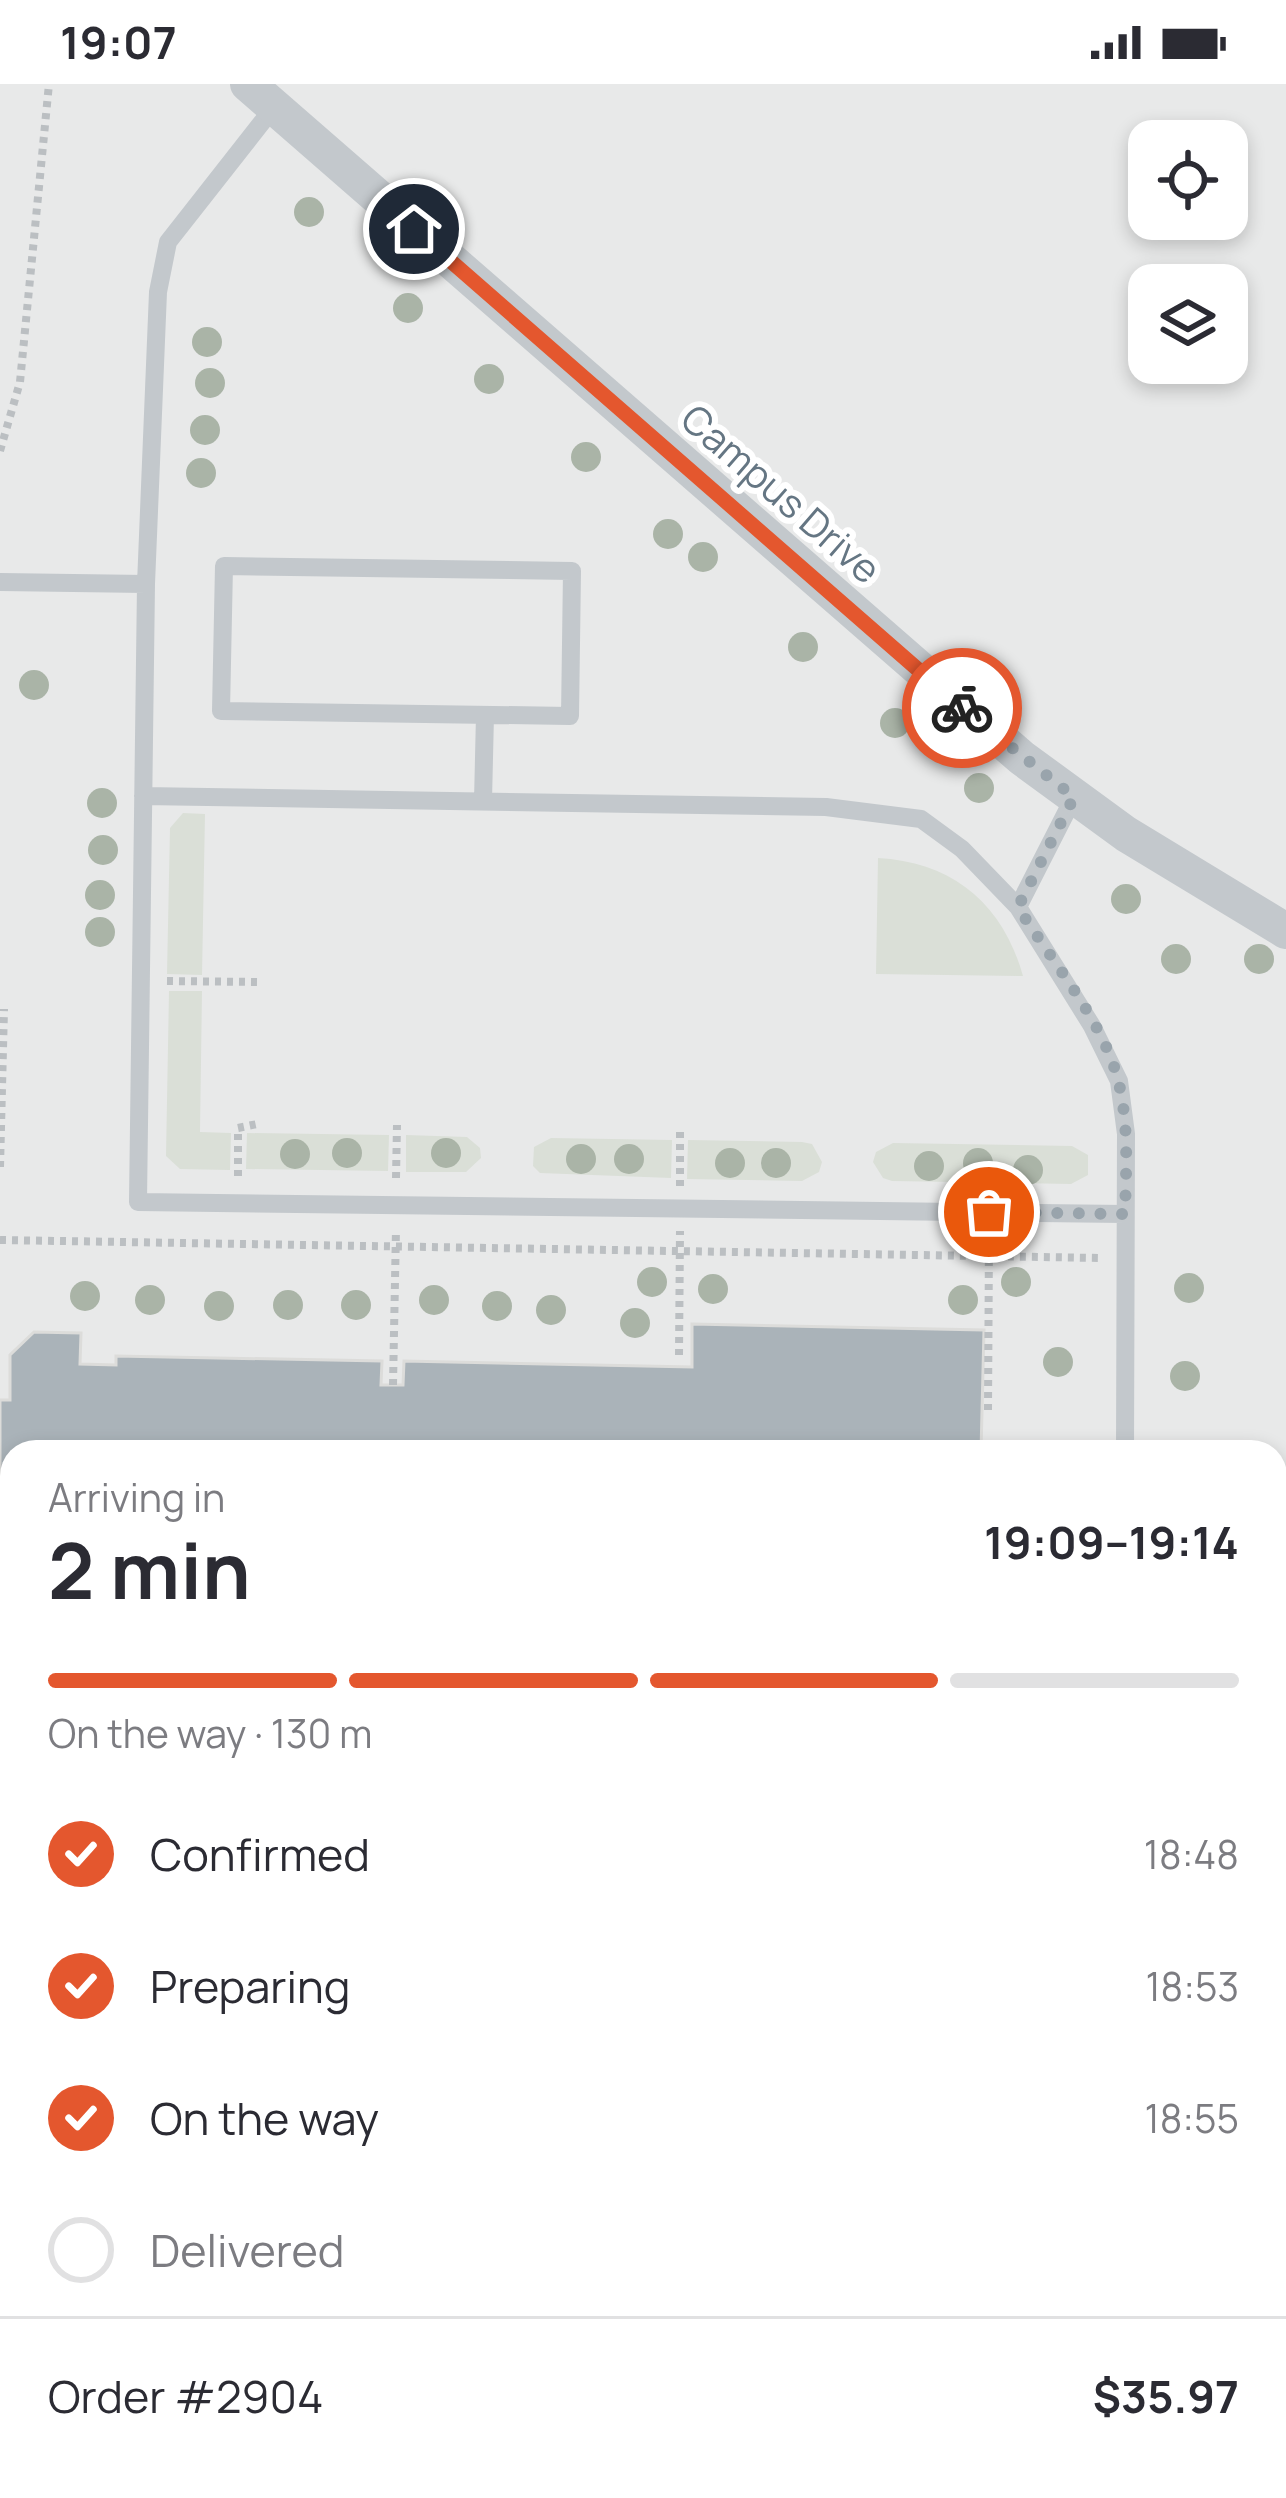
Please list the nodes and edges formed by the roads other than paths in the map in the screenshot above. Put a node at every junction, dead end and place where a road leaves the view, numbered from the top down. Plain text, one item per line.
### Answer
1 (261, 95) edge
2 (0, 582) edge
3 (146, 584) junction
4 (485, 715) junction
5 (143, 796) junction
6 (1074, 797) junction
7 (484, 801) junction
8 (1018, 907) junction
9 (1286, 931) edge
10 (1125, 1214) junction
11 (1125, 1440) edge

1 - 3 lane
1 - 6 street, Campus Drive
2 - 3 lane
3 - 5 lane
4 - 4 lane
4 - 7 lane
5 - 7 lane
5 - 10 lane
6 - 8 lane
6 - 9 street, Campus Drive
7 - 8 lane
8 - 10 lane
10 - 11 lane

